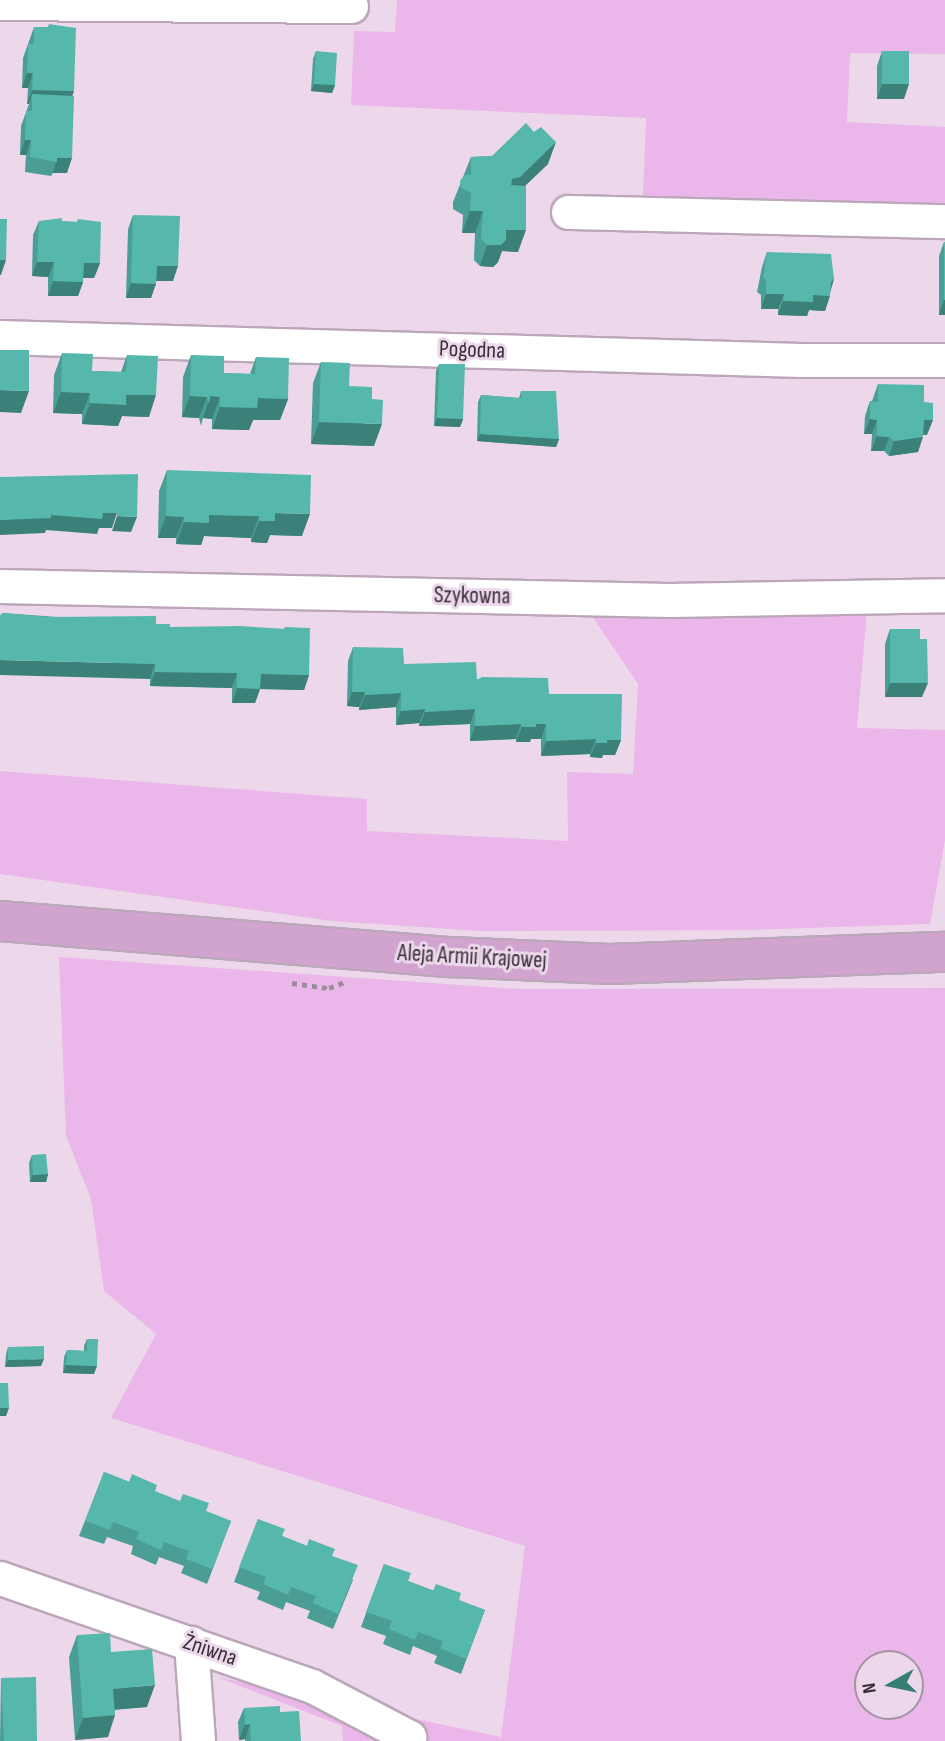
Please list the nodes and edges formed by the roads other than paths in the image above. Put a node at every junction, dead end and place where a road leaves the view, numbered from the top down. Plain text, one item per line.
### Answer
1 (0, 3) edge
2 (351, 6) dead end
3 (568, 212) dead end
4 (945, 221) edge
5 (0, 337) edge
6 (945, 360) edge
7 (0, 586) edge
8 (945, 595) edge
9 (0, 921) edge
10 (945, 951) edge
11 (0, 1578) edge
12 (191, 1643) junction
13 (198, 1741) edge
14 (409, 1741) edge

1 - 2 street
3 - 4 street
5 - 6 street, Pogodna
7 - 8 street, Szykowna
9 - 10 main road, Aleja Armii Krajowej
11 - 12 street, Żniwna
12 - 13 street
12 - 14 street, Żniwna

